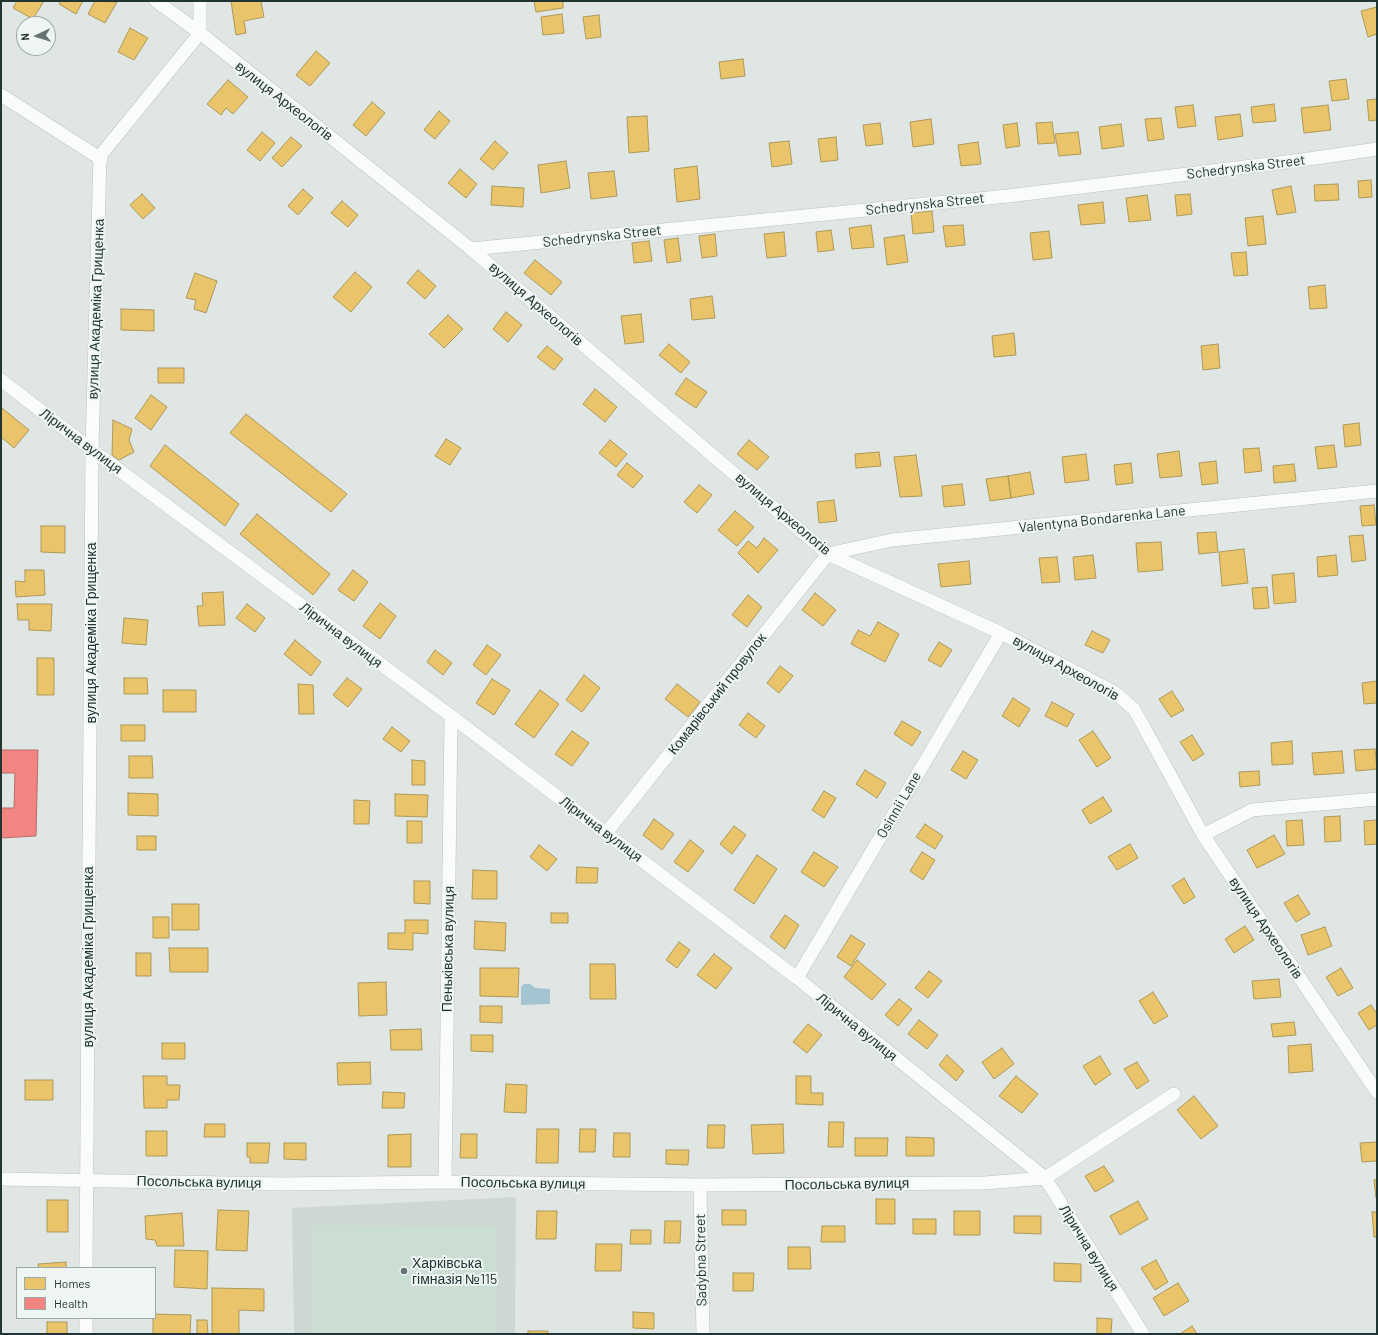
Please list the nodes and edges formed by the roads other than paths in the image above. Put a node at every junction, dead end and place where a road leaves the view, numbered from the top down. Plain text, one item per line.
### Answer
1 (156, 1) edge
2 (200, 1) edge
3 (200, 33) junction
4 (1, 95) edge
5 (1377, 149) edge
6 (101, 159) junction
7 (471, 248) junction
8 (1, 380) edge
9 (92, 450) junction
10 (1377, 491) edge
11 (828, 554) junction
12 (1000, 633) junction
13 (451, 716) junction
14 (1377, 798) edge
15 (606, 834) junction
16 (1203, 835) junction
17 (797, 978) junction
18 (1377, 1092) edge
19 (1174, 1094) dead end
20 (1045, 1178) junction
21 (1, 1179) edge
22 (87, 1180) junction
23 (445, 1182) junction
24 (700, 1185) junction
25 (86, 1267) edge
26 (86, 1319) edge
27 (86, 1334) edge
28 (703, 1334) edge
29 (1143, 1334) edge

1 - 3 street, вулиця Археологів
2 - 3 street
3 - 6 street
3 - 7 street, вулиця Археологів
4 - 6 street
5 - 7 street, Schedrynska Street
6 - 9 street, вулиця Академіка Грищенка
7 - 11 street, вулиця Археологів
8 - 9 street, Лірична вулиця
9 - 13 street, Лірична вулиця
9 - 22 street, вулиця Академіка Грищенка
10 - 11 street, Valentyna Bondarenka Lane
11 - 12 street, вулиця Археологів
11 - 15 street, Комарівський провулок
12 - 16 street, вулиця Археологів
12 - 17 street, Osinnii Lane
13 - 15 street, Лірична вулиця
13 - 23 street, Пеньківська вулиця
14 - 16 street
15 - 17 street, Лірична вулиця
16 - 18 street, вулиця Археологів
17 - 20 street, Лірична вулиця
19 - 20 street
20 - 24 street, Посольська вулиця
20 - 29 street, Лірична вулиця
21 - 22 street, Посольська вулиця
22 - 23 street, Посольська вулиця
22 - 25 street, вулиця Академіка Грищенка
23 - 24 street, Посольська вулиця
24 - 28 street, Sadybna Street
26 - 27 street

